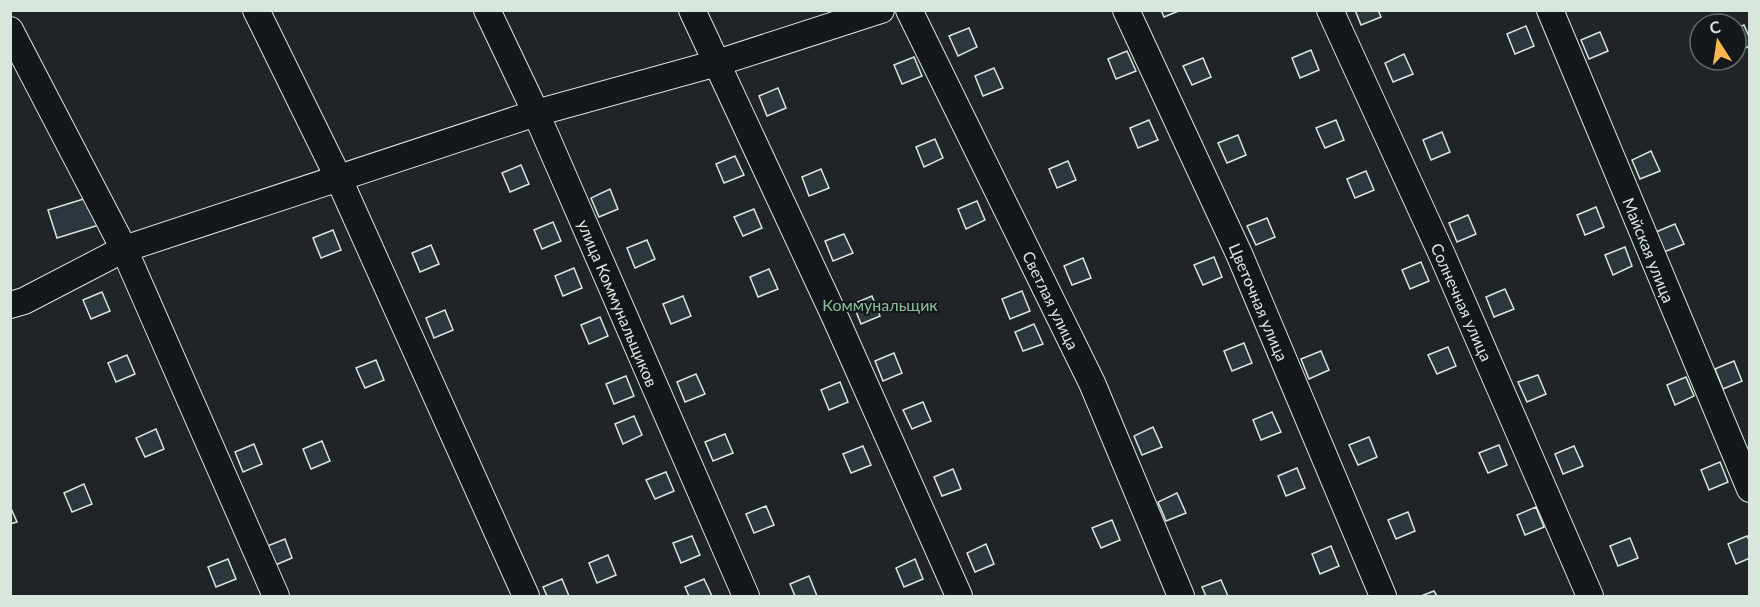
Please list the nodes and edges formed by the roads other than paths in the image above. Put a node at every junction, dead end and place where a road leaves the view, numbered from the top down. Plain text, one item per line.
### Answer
1 (256, 10) edge
2 (487, 10) edge
3 (692, 10) edge
4 (881, 10) edge
5 (909, 10) edge
6 (1126, 10) edge
7 (1330, 10) edge
8 (1550, 10) edge
9 (10, 30) edge
10 (717, 63) junction
11 (536, 113) junction
12 (338, 177) junction
13 (124, 249) junction
14 (10, 305) edge
15 (1749, 489) edge
16 (276, 597) edge
17 (526, 597) edge
18 (746, 597) edge
19 (959, 597) edge
20 (1181, 597) edge
21 (1383, 597) edge
22 (1590, 597) edge

1 - 12 street
2 - 11 street, улица Коммунальщиков
3 - 10 street
4 - 10 street
5 - 20 street, Светлая улица
6 - 21 street, Цветочная улица
7 - 22 street, Солнечная улица
8 - 15 street, Майская улица
9 - 13 street
10 - 11 street
10 - 19 street
11 - 12 street
11 - 18 street, улица Коммунальщиков
12 - 13 street
12 - 17 street
13 - 14 street
13 - 16 street

